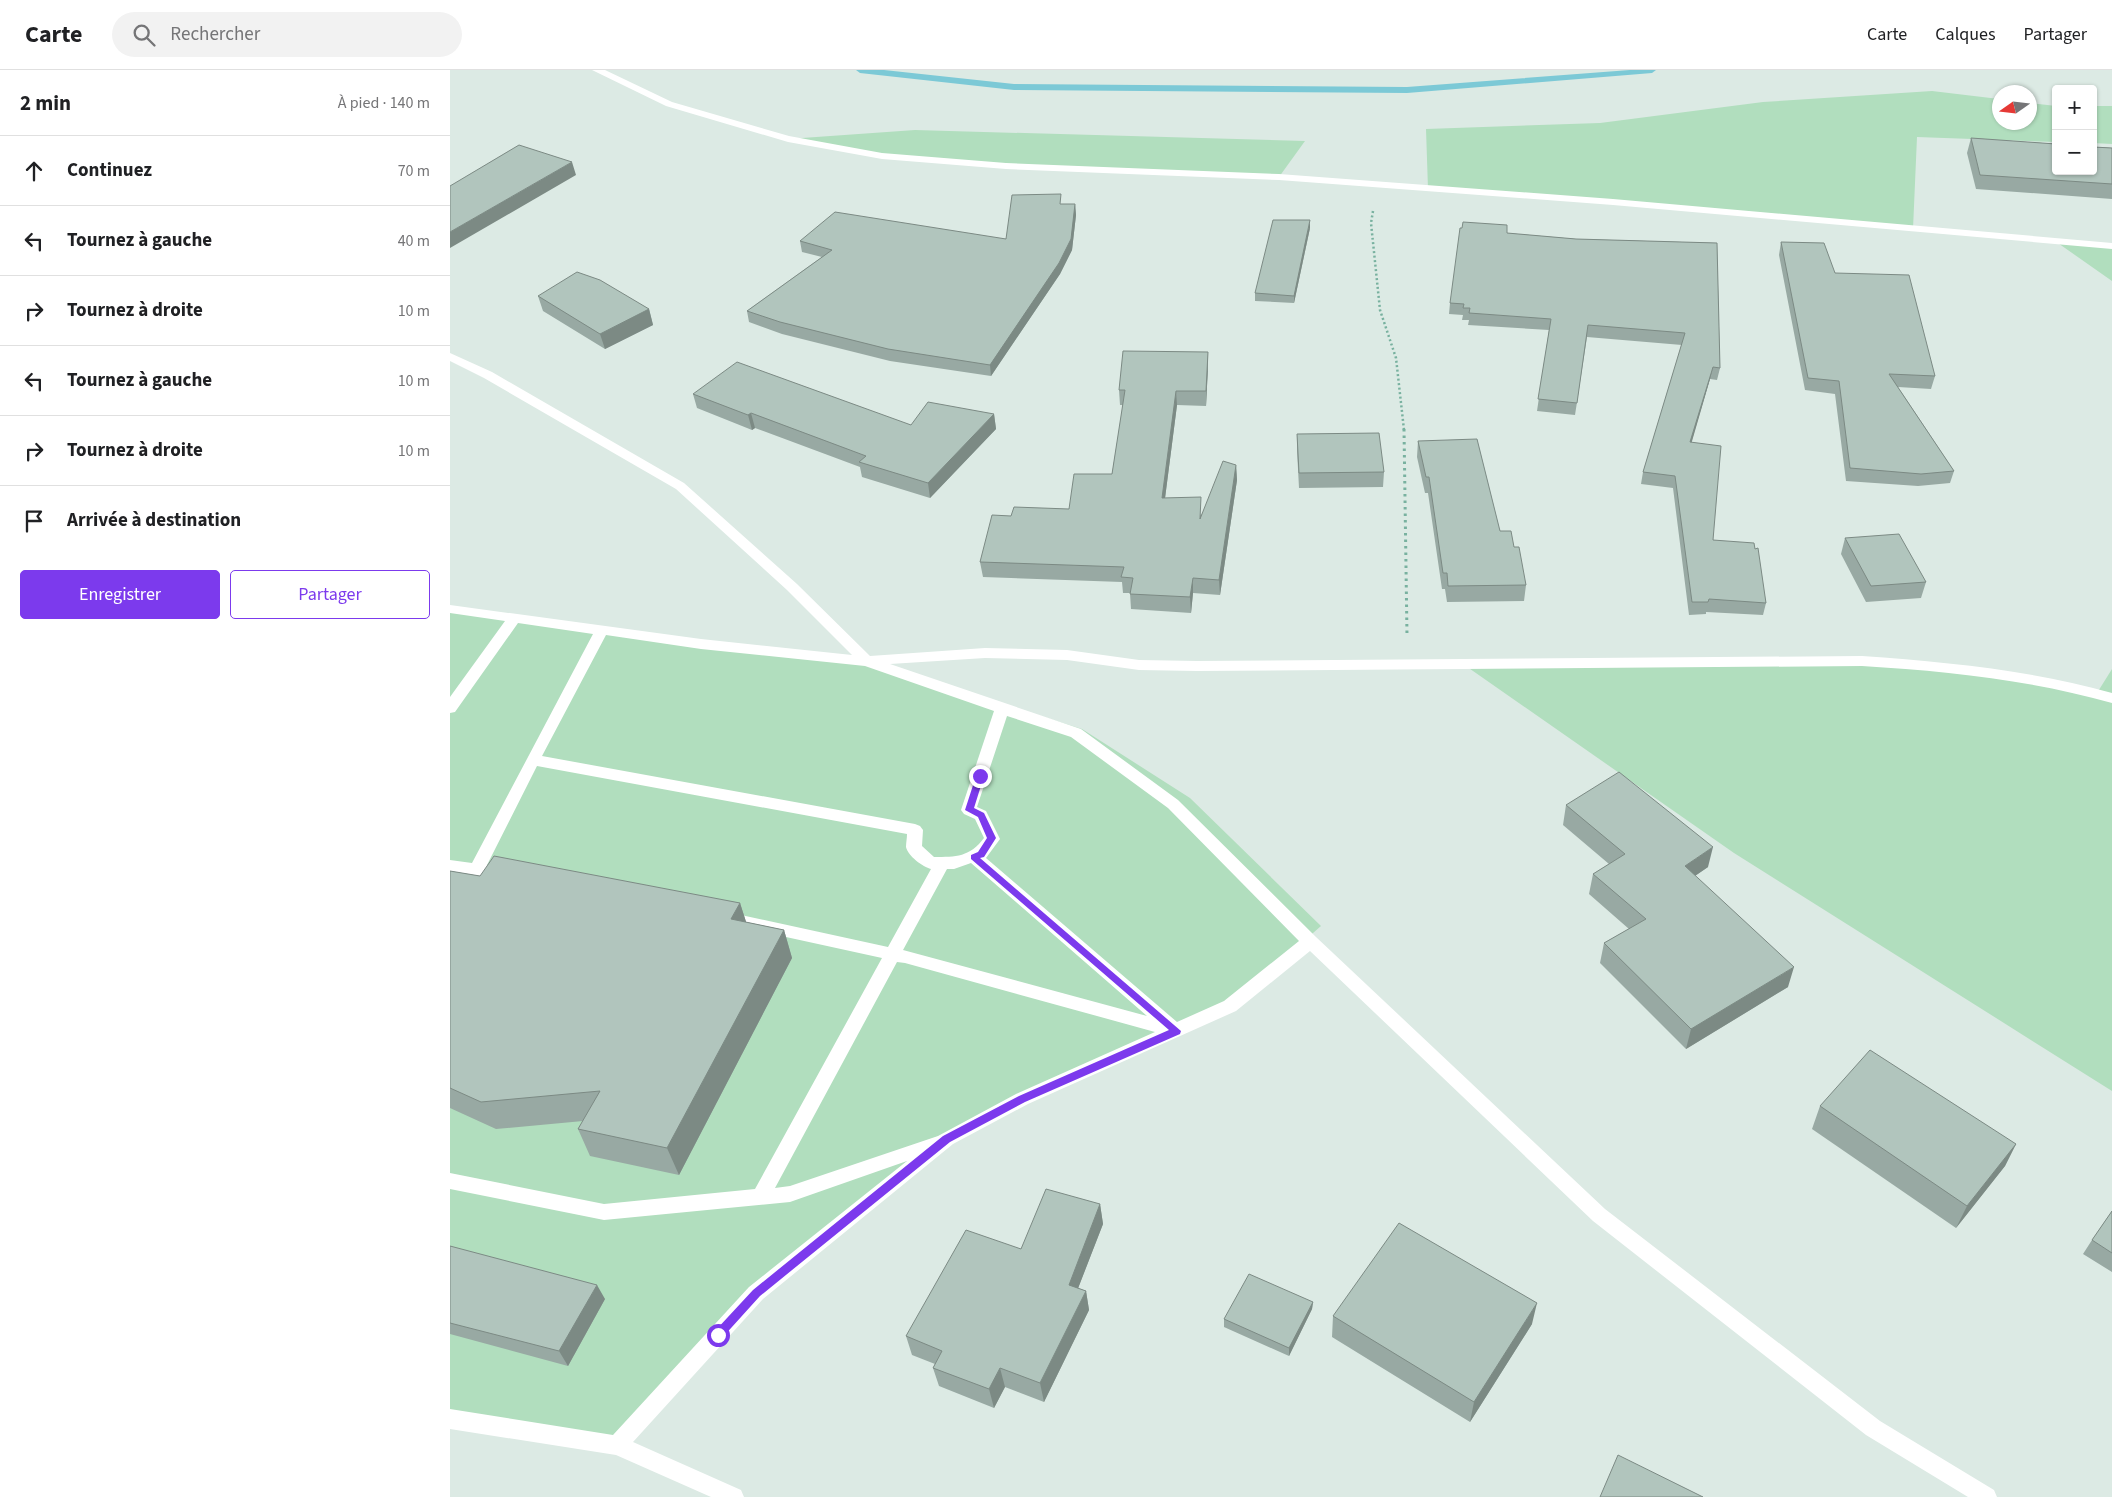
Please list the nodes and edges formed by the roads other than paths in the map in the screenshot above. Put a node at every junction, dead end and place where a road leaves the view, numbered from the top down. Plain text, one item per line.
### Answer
1 (597, 70) edge
2 (2112, 246) edge
3 (450, 357) edge
4 (450, 609) edge
5 (515, 618) junction
6 (602, 630) junction
7 (867, 661) junction
8 (2112, 698) edge
9 (450, 708) edge
10 (1002, 709) junction
11 (533, 760) junction
12 (974, 857) junction
13 (942, 863) junction
14 (450, 866) edge
15 (477, 869) junction
16 (505, 874) edge
17 (711, 914) edge
18 (1310, 941) junction
19 (891, 954) junction
20 (1176, 1031) junction
21 (947, 1139) junction
22 (450, 1181) edge
23 (761, 1196) junction
24 (450, 1419) edge
25 (617, 1445) junction
26 (734, 1497) edge
27 (1987, 1497) edge

1 - 2 street
3 - 7 street
4 - 5 street
5 - 6 street
5 - 9 street
6 - 7 street
6 - 11 street
7 - 8 street
7 - 10 street
10 - 12 street
10 - 18 street
11 - 13 street
11 - 15 street
12 - 13 street
12 - 20 street
13 - 19 street
14 - 15 street
15 - 16 street
17 - 19 street
18 - 20 street
18 - 27 street
19 - 20 street
19 - 23 street
20 - 21 street
21 - 23 street
21 - 25 street
22 - 23 street
24 - 25 street
25 - 26 street

